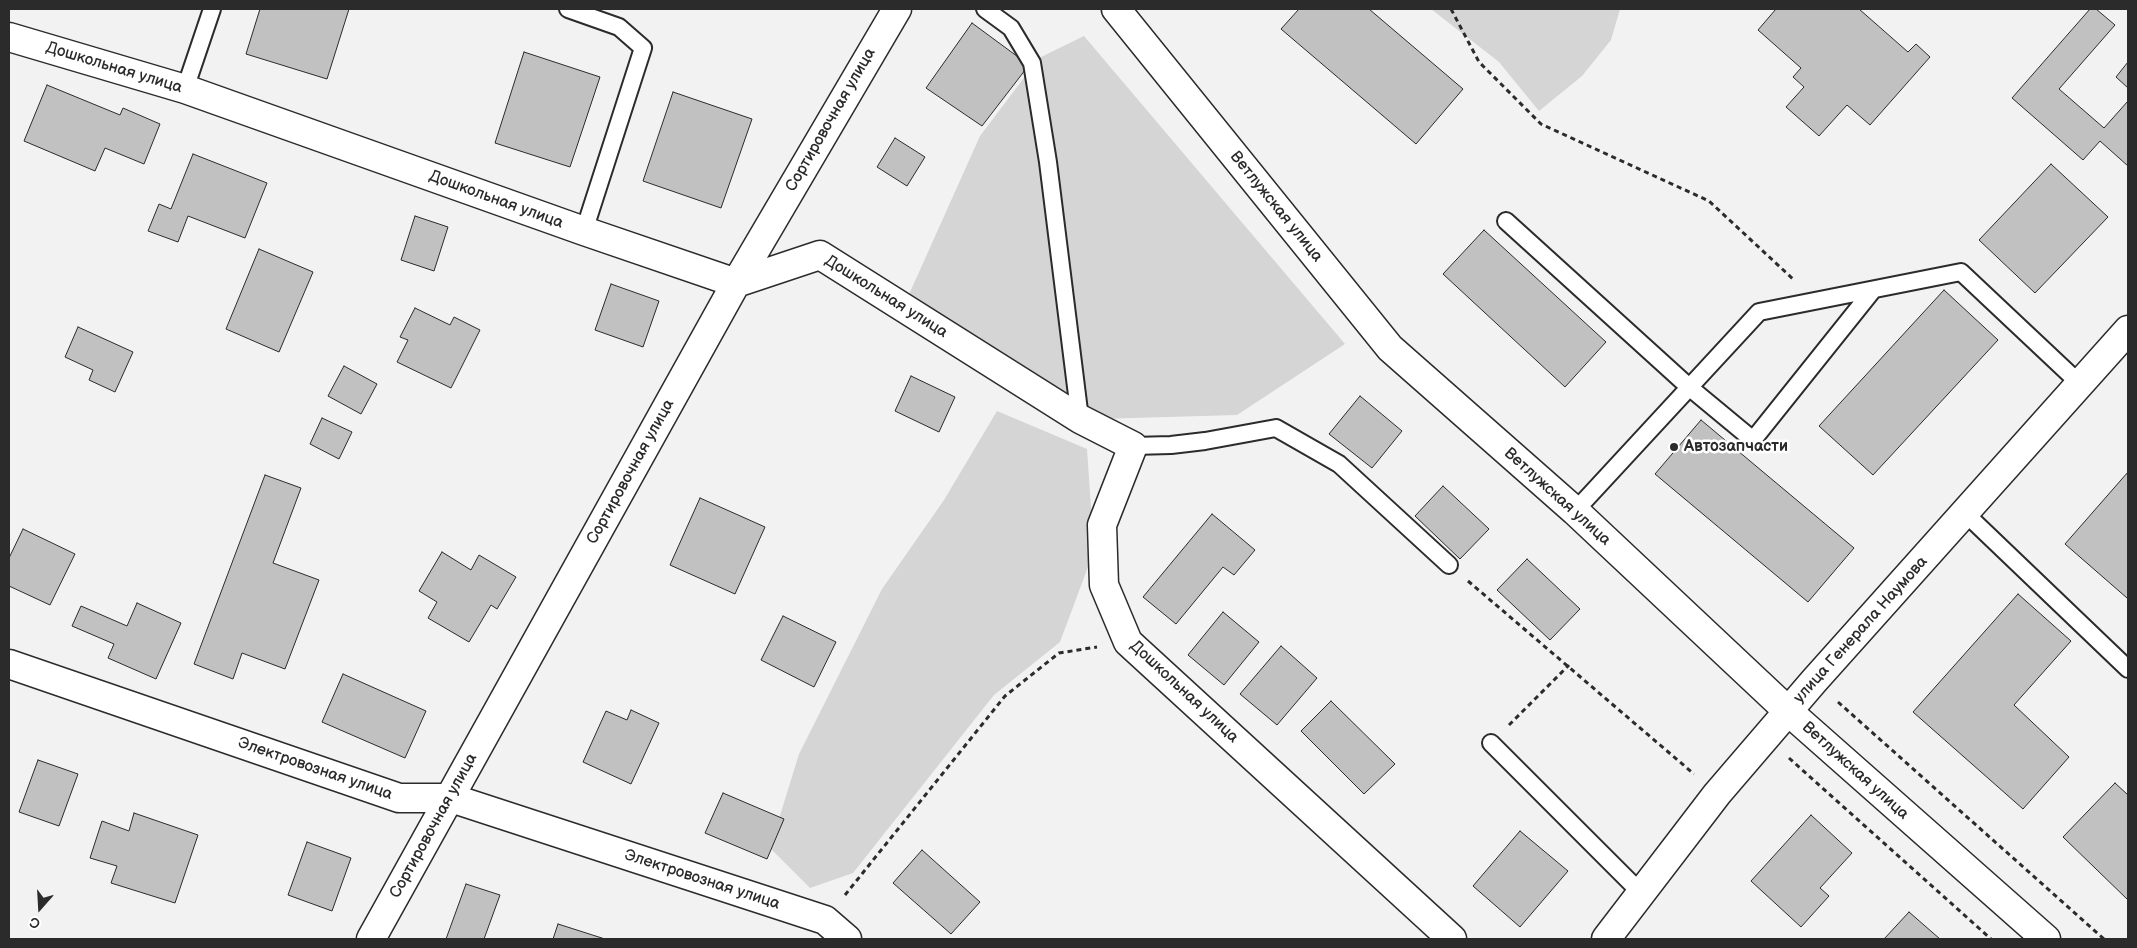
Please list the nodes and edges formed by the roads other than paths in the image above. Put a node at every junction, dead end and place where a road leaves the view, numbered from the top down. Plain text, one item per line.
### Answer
1 (212, 9) edge
2 (568, 9) edge
3 (897, 9) edge
4 (985, 9) edge
5 (1116, 9) edge
6 (9, 37) edge
7 (185, 89) junction
8 (1506, 222) dead end
9 (584, 232) junction
10 (736, 283) junction
11 (1873, 290) junction
12 (2128, 330) edge
13 (2079, 383) junction
14 (1689, 387) junction
15 (1080, 419) junction
16 (1132, 446) junction
17 (1575, 511) junction
18 (1965, 513) junction
19 (1449, 565) road end
20 (9, 664) edge
21 (2128, 669) edge
22 (1789, 712) junction
23 (1491, 743) road end
24 (451, 798) junction
25 (1641, 893) junction
26 (822, 930) edge
27 (371, 939) edge
28 (847, 939) edge
29 (1452, 939) edge
30 (1606, 939) edge
31 (2046, 939) edge

1 - 7 lane
2 - 9 lane
3 - 10 street, Сортировочная улица
4 - 15 lane
5 - 17 street, Ветлужская улица
6 - 7 street, Дошкольная улица
7 - 9 street, Дошкольная улица
8 - 14 lane
9 - 10 street, Дошкольная улица
10 - 15 street, Дошкольная улица
10 - 24 street, Сортировочная улица
11 - 13 lane
11 - 14 lane
11 - 14 lane
12 - 13 street, улица Генерала Наумова
13 - 18 street, улица Генерала Наумова
14 - 17 lane
15 - 16 street, Дошкольная улица
16 - 19 lane
16 - 29 street, Дошкольная улица
17 - 22 street, Ветлужская улица
18 - 21 lane
18 - 22 street, улица Генерала Наумова
20 - 24 street, Электровозная улица
22 - 25 street, улица Генерала Наумова
22 - 31 street, Ветлужская улица
23 - 25 lane
24 - 26 street, Электровозная улица
24 - 27 street, Сортировочная улица
25 - 30 street, улица Генерала Наумова
26 - 28 street, Электровозная улица

